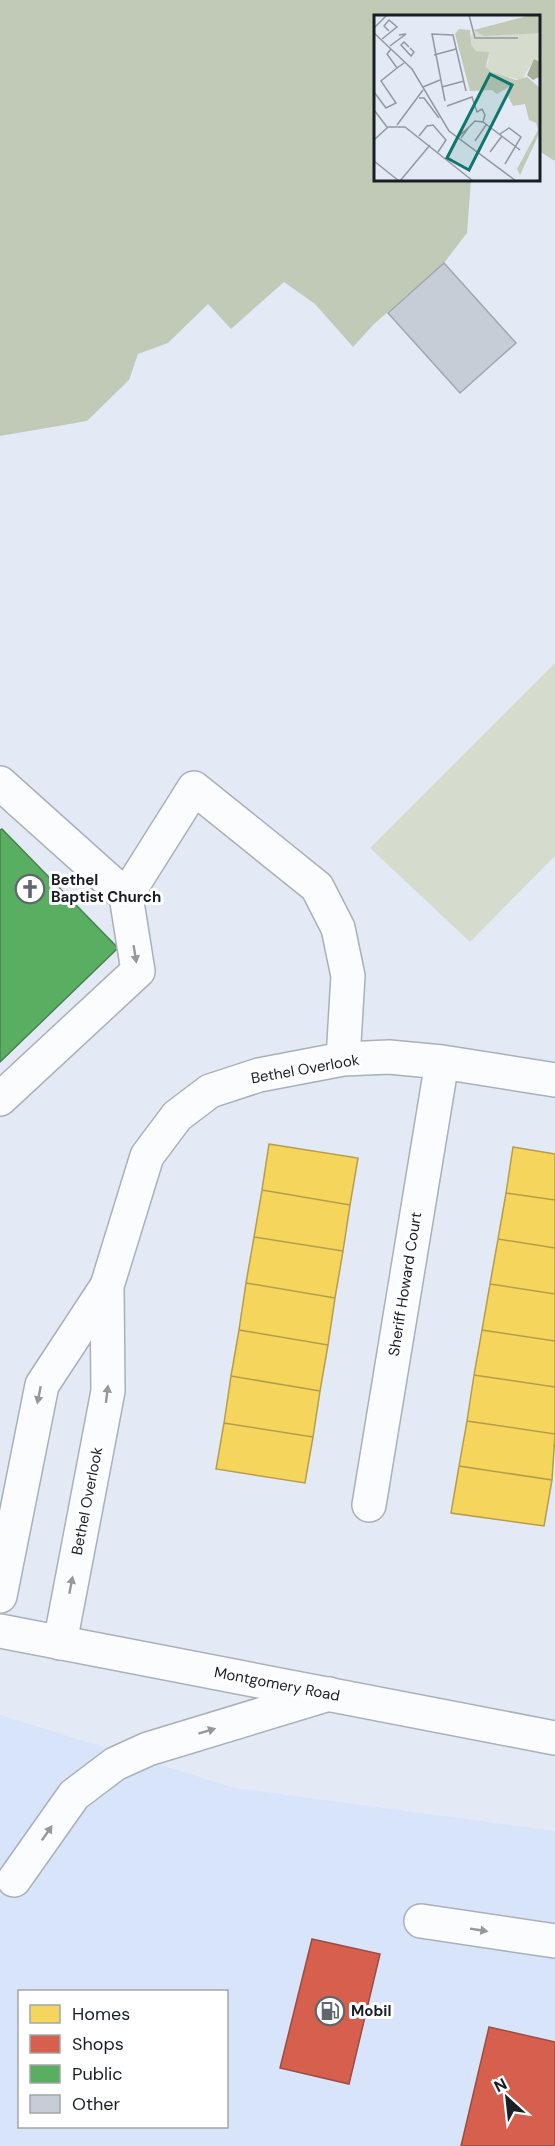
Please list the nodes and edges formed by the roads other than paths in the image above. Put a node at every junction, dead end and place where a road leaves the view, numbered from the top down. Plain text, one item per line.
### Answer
1 (0, 783) edge
2 (126, 896) junction
3 (344, 1059) junction
4 (442, 1062) junction
5 (555, 1080) edge
6 (0, 1099) edge
7 (107, 1286) junction
8 (369, 1505) dead end
9 (0, 1596) edge
10 (0, 1631) edge
11 (60, 1643) junction
12 (329, 1694) junction
13 (555, 1738) edge
14 (14, 1880) dead end
15 (421, 1921) dead end
16 (555, 1941) edge

1 - 2 street
2 - 3 street
2 -> 6 street
3 - 4 street, Bethel Overlook
3 - 7 street, Bethel Overlook
4 - 5 street, Bethel Overlook
4 - 8 street, Sheriff Howard Court
7 -> 9 street, Bethel Overlook
11 -> 7 street, Bethel Overlook
10 - 11 street, Montgomery Road
11 - 12 street, Montgomery Road
12 - 13 street, Montgomery Road
14 -> 12 street
15 -> 16 street

